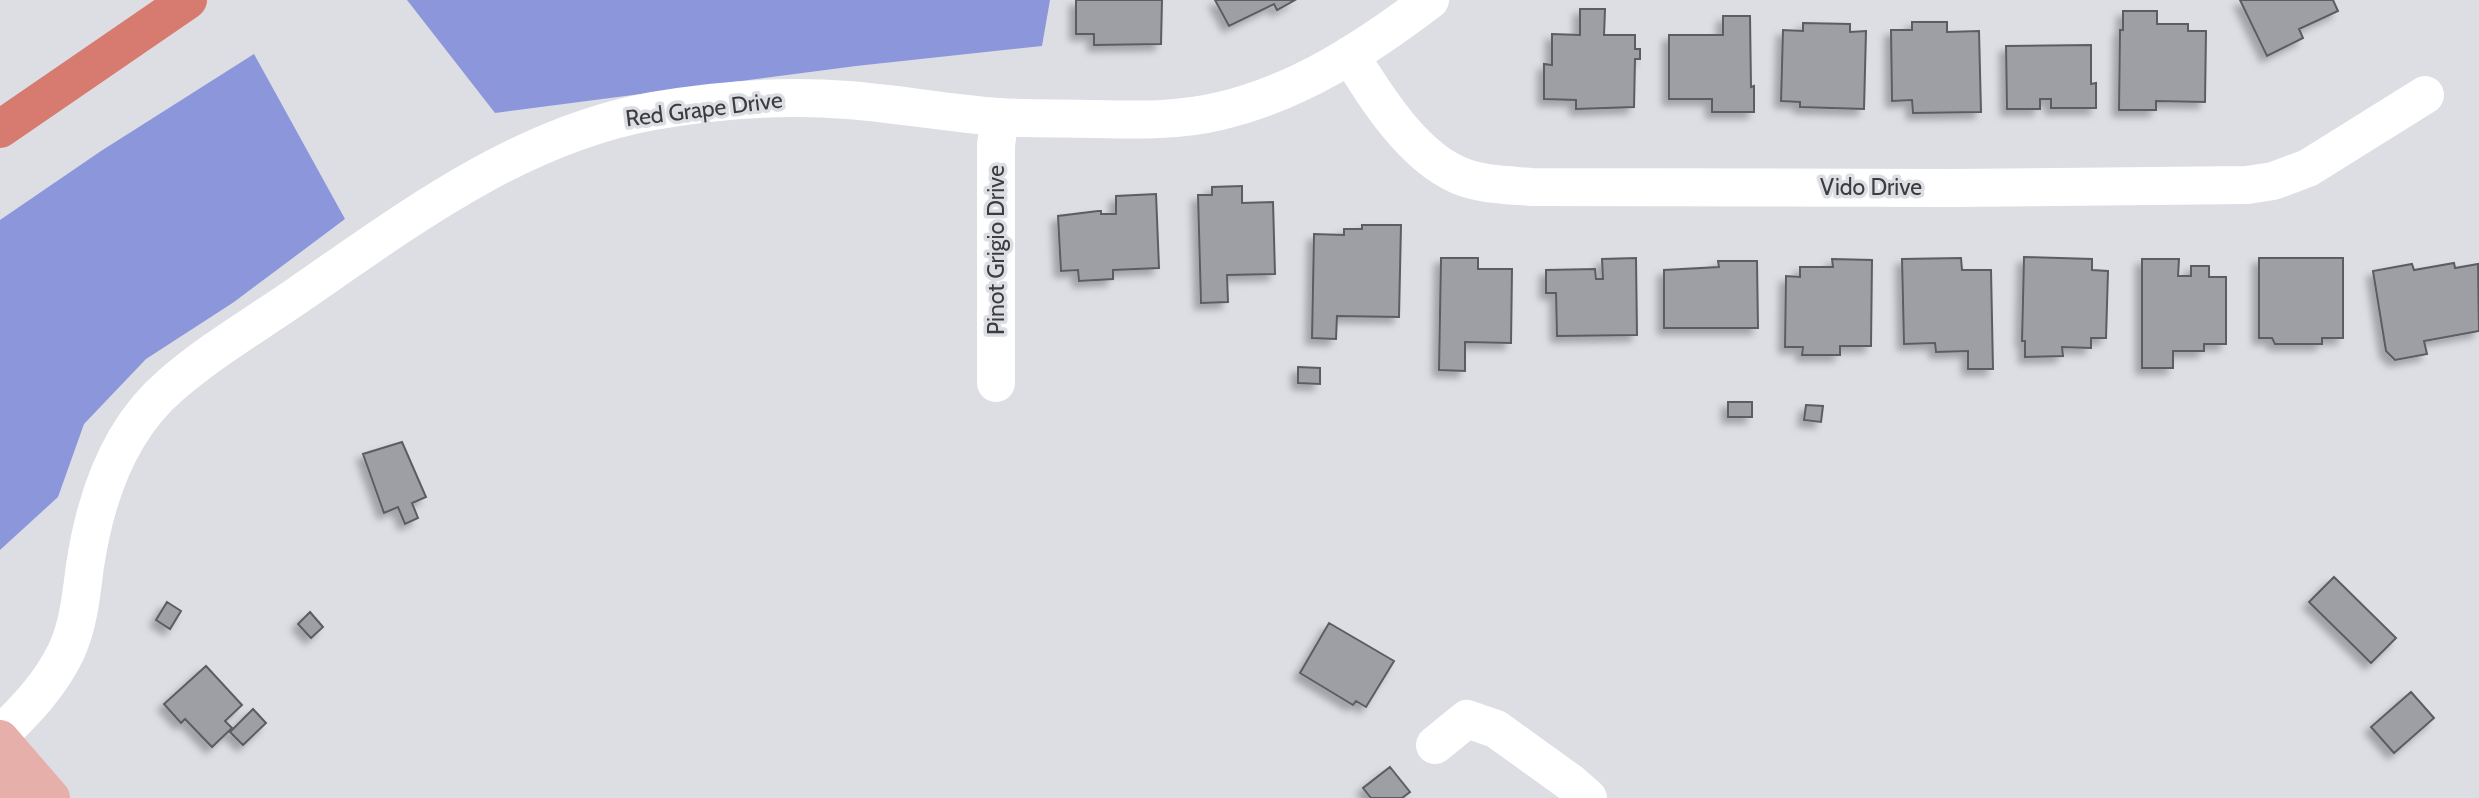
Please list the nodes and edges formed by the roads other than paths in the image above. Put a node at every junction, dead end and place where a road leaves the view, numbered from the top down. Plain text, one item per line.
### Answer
1 (188, 0) edge
2 (1430, 0) edge
3 (1350, 55) junction
4 (2425, 95) dead end
5 (1000, 117) junction
6 (0, 130) edge
7 (996, 383) dead end
8 (0, 737) edge
9 (1435, 745) dead end
10 (0, 787) edge
11 (9, 798) edge
12 (51, 798) edge
13 (1588, 798) edge

1 - 6 highway
2 - 3 street, Red Grape Drive
3 - 4 street, Vido Drive
3 - 5 street, Red Grape Drive
5 - 7 street, Pinot Grigio Drive
5 - 8 street, Red Grape Drive
8 - 12 main road
9 - 13 street
10 - 11 main road

